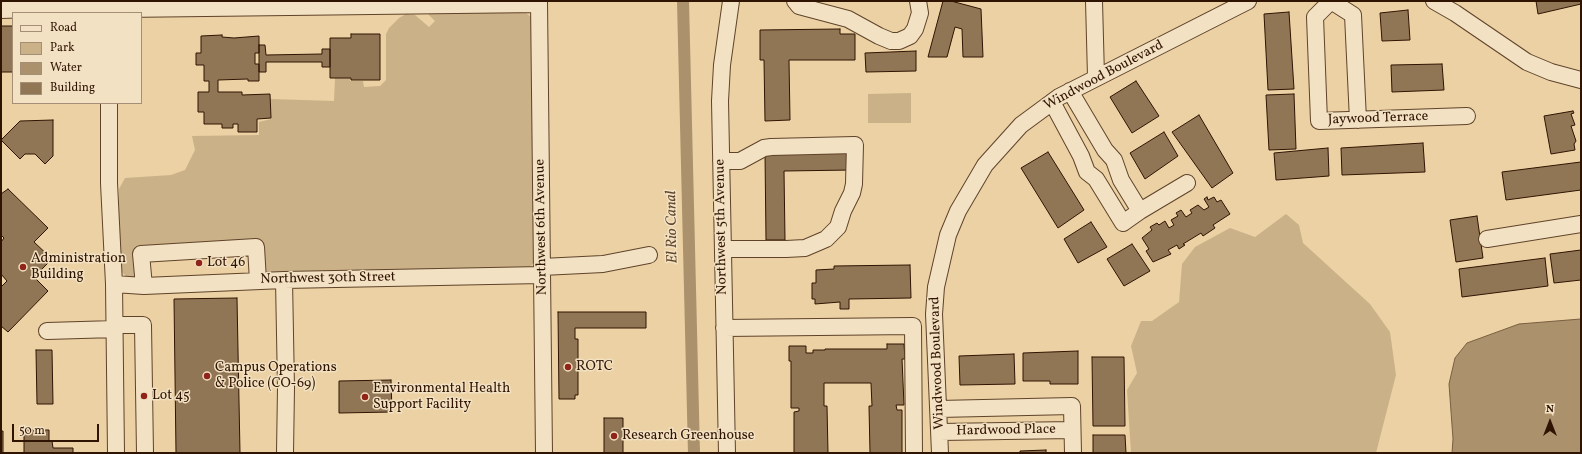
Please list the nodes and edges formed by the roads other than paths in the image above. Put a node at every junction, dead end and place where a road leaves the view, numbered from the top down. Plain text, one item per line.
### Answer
1 (731, 1) edge
2 (795, 1) edge
3 (918, 1) edge
4 (1094, 1) edge
5 (1248, 1) edge
6 (1330, 1) edge
7 (1434, 1) edge
8 (539, 2) edge
9 (425, 3) edge
10 (278, 4) edge
11 (108, 7) edge
12 (1, 10) edge
13 (1096, 77) junction
14 (1581, 80) edge
15 (1070, 91) junction
16 (1052, 102) junction
17 (109, 104) edge
18 (1467, 116) dead end
19 (1358, 120) junction
20 (721, 161) junction
21 (1186, 183) dead end
22 (1140, 211) junction
23 (1581, 224) edge
24 (1487, 239) dead end
25 (723, 250) junction
26 (649, 255) dead end
27 (542, 271) junction
28 (284, 280) junction
29 (258, 281) junction
30 (114, 284) junction
31 (144, 286) junction
32 (115, 327) junction
33 (724, 328) junction
34 (47, 331) dead end
35 (1009, 408) junction
36 (939, 409) junction
37 (1072, 430) junction
38 (1009, 431) junction
39 (940, 432) junction
40 (116, 453) edge
41 (145, 453) edge
42 (285, 453) edge
43 (544, 453) edge
44 (727, 453) edge
45 (914, 453) edge
46 (940, 453) edge
47 (1073, 453) edge

1 - 20 street, Northwest 5th Avenue
2 - 3 street
4 - 13 street
5 - 13 street, Windwood Boulevard
6 - 19 street
6 - 19 street, Jaywood Terrace
7 - 14 street
8 - 9 street
8 - 27 street, Northwest 6th Avenue
9 - 10 street
10 - 11 street
11 - 12 street
13 - 15 street, Windwood Boulevard
15 - 16 street, Windwood Boulevard
15 - 22 street
16 - 22 street
16 - 36 street, Windwood Boulevard
17 - 30 street
18 - 19 street, Jaywood Terrace
20 - 25 street, Northwest 5th Avenue
20 - 25 street
21 - 22 street
23 - 24 street
25 - 33 street, Northwest 5th Avenue
26 - 27 street, Northwest 30th Street
27 - 28 street, Northwest 30th Street
27 - 43 street, Northwest 6th Avenue
28 - 29 street, Northwest 30th Street
28 - 42 street
29 - 31 street, Northwest 30th Street
29 - 31 street
30 - 31 street, Northwest 30th Street
30 - 32 street
32 - 34 street
32 - 40 street
32 - 41 street
33 - 44 street, Northwest 5th Avenue
33 - 45 street
35 - 36 street
35 - 37 street
35 - 38 street
36 - 39 street, Windwood Boulevard
37 - 38 street, Hardwood Place
37 - 47 street
38 - 39 street, Hardwood Place
39 - 46 street, Windwood Boulevard

